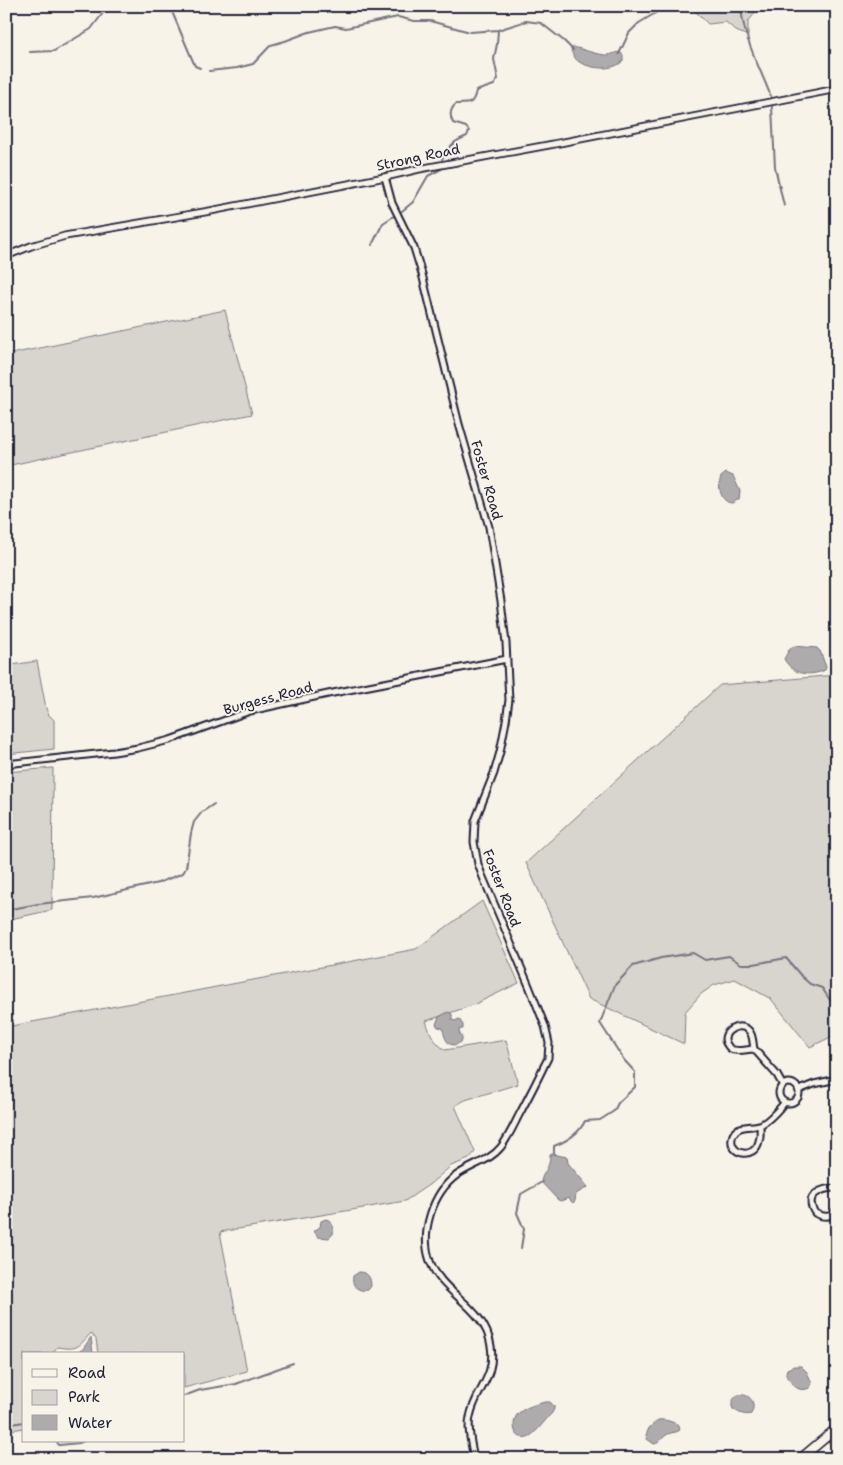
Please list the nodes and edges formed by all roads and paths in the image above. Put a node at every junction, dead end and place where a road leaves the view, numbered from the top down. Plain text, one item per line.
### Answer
1 (837, 89) edge
2 (385, 177) junction
3 (6, 256) edge
4 (507, 659) junction
5 (6, 764) edge
6 (754, 1049) junction
7 (837, 1079) edge
8 (782, 1084) junction
9 (799, 1090) junction
10 (785, 1102) junction
11 (760, 1125) junction
12 (836, 1188) edge
13 (837, 1194) edge
14 (837, 1208) edge
15 (837, 1428) edge
16 (474, 1459) edge
17 (800, 1459) edge

1 - 2 street, Strong Road
2 - 3 street, Strong Road
2 - 4 street, Foster Road
4 - 5 street, Burgess Road
4 - 16 street, Foster Road
6 - 6 street
6 - 8 street
7 - 9 street
8 - 9 street
8 - 10 street
9 - 10 street
10 - 11 street
11 - 11 street
12 - 13 street
12 - 14 street
15 - 17 main road

